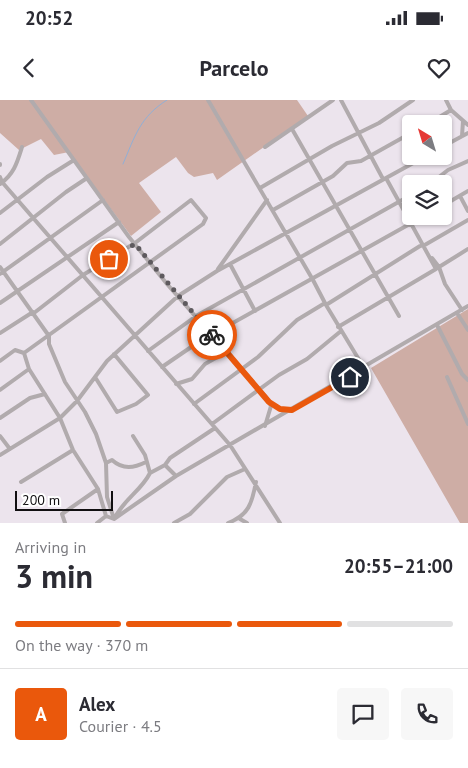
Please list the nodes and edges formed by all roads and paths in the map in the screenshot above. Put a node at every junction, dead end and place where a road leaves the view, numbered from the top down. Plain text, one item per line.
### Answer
1 (31, 100) edge
2 (208, 100) edge
3 (333, 100) edge
4 (341, 100) edge
5 (413, 100) edge
6 (446, 100) edge
7 (451, 110) junction
8 (443, 115) edge
9 (463, 121) junction
10 (468, 124) edge
11 (292, 129) junction
12 (359, 133) junction
13 (468, 133) edge
14 (462, 136) junction
15 (402, 138) edge
16 (452, 142) edge
17 (22, 147) dead end
18 (265, 147) dead end
19 (370, 155) junction
20 (74, 160) junction
21 (310, 160) junction
22 (468, 161) edge
23 (410, 165) edge
24 (442, 175) edge
25 (0, 177) edge
26 (87, 178) junction
27 (385, 179) junction
28 (323, 182) junction
29 (1, 183) edge
30 (260, 188) junction
31 (468, 191) edge
32 (460, 196) junction
33 (103, 200) junction
34 (267, 200) junction
35 (402, 200) edge
36 (452, 200) edge
37 (18, 201) junction
38 (399, 202) junction
39 (337, 206) junction
40 (402, 208) edge
41 (273, 210) junction
42 (468, 210) edge
43 (0, 213) edge
44 (34, 218) junction
45 (468, 220) edge
46 (119, 222) junction
47 (409, 225) edge
48 (412, 225) edge
49 (412, 225) edge
50 (350, 230) junction
51 (286, 235) junction
52 (49, 237) junction
53 (0, 244) edge
54 (135, 244) junction
55 (422, 246) junction
56 (468, 249) edge
57 (363, 252) junction
58 (300, 258) junction
59 (66, 259) junction
60 (151, 262) junction
61 (230, 264) junction
62 (0, 266) edge
63 (439, 267) junction
64 (217, 271) junction
65 (2, 272) edge
66 (83, 275) junction
67 (375, 275) junction
68 (314, 280) junction
69 (243, 289) junction
70 (18, 291) junction
71 (100, 296) junction
72 (178, 296) junction
73 (388, 298) junction
74 (0, 304) edge
75 (325, 304) junction
76 (468, 306) edge
77 (462, 310) junction
78 (34, 312) junction
79 (255, 312) junction
80 (457, 313) junction
81 (196, 316) junction
82 (399, 316) dead end
83 (437, 325) junction
84 (340, 329) junction
85 (468, 330) edge
86 (0, 333) edge
87 (134, 335) junction
88 (212, 335) junction
89 (49, 336) junction
90 (148, 351) junction
91 (226, 352) junction
92 (24, 353) junction
93 (114, 354) junction
94 (0, 361) edge
95 (162, 368) junction
96 (364, 368) junction
97 (29, 369) junction
98 (243, 369) junction
99 (95, 377) junction
100 (447, 377) dead end
101 (468, 380) edge
102 (176, 384) junction
103 (260, 388) junction
104 (0, 390) edge
105 (45, 394) junction
106 (77, 401) junction
107 (269, 402) junction
108 (194, 404) junction
109 (292, 410) junction
110 (0, 418) edge
111 (60, 418) junction
112 (468, 424) edge
113 (213, 426) junction
114 (265, 426) junction
115 (0, 436) edge
116 (133, 436) dead end
117 (230, 445) junction
118 (10, 449) junction
119 (73, 450) junction
120 (0, 455) edge
121 (146, 462) junction
122 (106, 463) junction
123 (166, 465) junction
124 (245, 469) junction
125 (150, 473) junction
126 (176, 476) junction
127 (21, 482) dead end
128 (256, 482) junction
129 (98, 489) junction
130 (106, 516) junction
131 (114, 519) junction
132 (240, 519) junction
133 (65, 523) edge
134 (97, 523) edge
135 (174, 523) edge
136 (228, 523) edge
137 (247, 523) edge
138 (280, 523) edge

1 - 20 street
2 - 30 street
3 - 11 street
4 - 12 street
5 - 12 street
6 - 7 street
7 - 8 street
7 - 9 street
9 - 10 street
9 - 14 street
11 - 18 street
11 - 21 street
12 - 19 street
12 - 21 street
13 - 14 street
14 - 16 street
15 - 19 street
17 - 29 street
19 - 27 street
19 - 28 street
20 - 26 street
20 - 37 street
21 - 28 street
21 - 30 street
22 - 24 street
23 - 27 street
25 - 29 street
26 - 33 street
26 - 44 street
27 - 38 street
27 - 39 street
28 - 39 street
28 - 41 street
29 - 37 street
30 - 34 street
31 - 32 street
32 - 36 street
32 - 42 street
33 - 46 street
33 - 52 street
34 - 41 street
34 - 64 street
35 - 38 street
37 - 43 street
37 - 44 street
38 - 40 street
38 - 50 street
39 - 50 street
39 - 51 street
41 - 51 street
44 - 52 street
44 - 53 street
45 - 55 street
46 - 54 street
46 - 59 street
47 - 57 street
48 - 55 street
49 - 73 street
50 - 57 street
50 - 58 street
51 - 58 street
51 - 61 street
52 - 59 street
52 - 65 street
54 - 60 street
54 - 60 street
54 - 66 street
55 - 63 street
55 - 67 street
56 - 63 street
57 - 67 street
57 - 68 street
58 - 68 street
58 - 69 street
59 - 66 street
59 - 70 street
60 - 71 street
60 - 72 street
61 - 64 street
61 - 69 street
62 - 65 street
63 - 77 street
64 - 72 street
65 - 70 street
66 - 71 street
66 - 78 street
67 - 73 street
67 - 75 street
68 - 75 street
68 - 79 street
69 - 79 street
69 - 81 street
70 - 74 street
70 - 78 street
71 - 87 street
71 - 89 street
72 - 81 street
72 - 87 street
73 - 82 street
73 - 84 street
75 - 84 street
75 - 98 street
76 - 77 street
77 - 80 street
78 - 86 street
78 - 89 street
79 - 88 street
80 - 83 street
80 - 85 street
81 - 88 street
81 - 90 street
83 - 96 street
83 - 101 street
84 - 96 street
84 - 103 street
87 - 90 street
87 - 93 street
88 - 91 street
88 - 95 street
89 - 92 street
89 - 106 street
90 - 95 street
91 - 98 street
91 - 102 street
92 - 94 street
92 - 97 street
93 - 99 street
93 - 99 street
95 - 102 street
96 - 109 street
97 - 104 street
97 - 105 street
98 - 103 street
98 - 108 street
99 - 106 street
100 - 112 street
102 - 108 street
103 - 107 street
103 - 113 street
105 - 110 street
105 - 111 street
106 - 111 street
106 - 122 street
107 - 109 street
107 - 114 street
108 - 113 street
109 - 114 street
111 - 118 street
111 - 119 street
113 - 117 street
113 - 123 street
114 - 117 street
115 - 118 street
116 - 121 street
117 - 124 street
117 - 126 street
118 - 120 street
119 - 127 street
119 - 129 street
121 - 122 street
121 - 125 street
122 - 131 street
123 - 125 street
123 - 126 street
124 - 128 street
124 - 135 street
125 - 131 street
126 - 131 street
128 - 132 street
128 - 138 street
129 - 130 street
129 - 133 street
130 - 131 street
130 - 134 street
132 - 136 street
132 - 137 street

